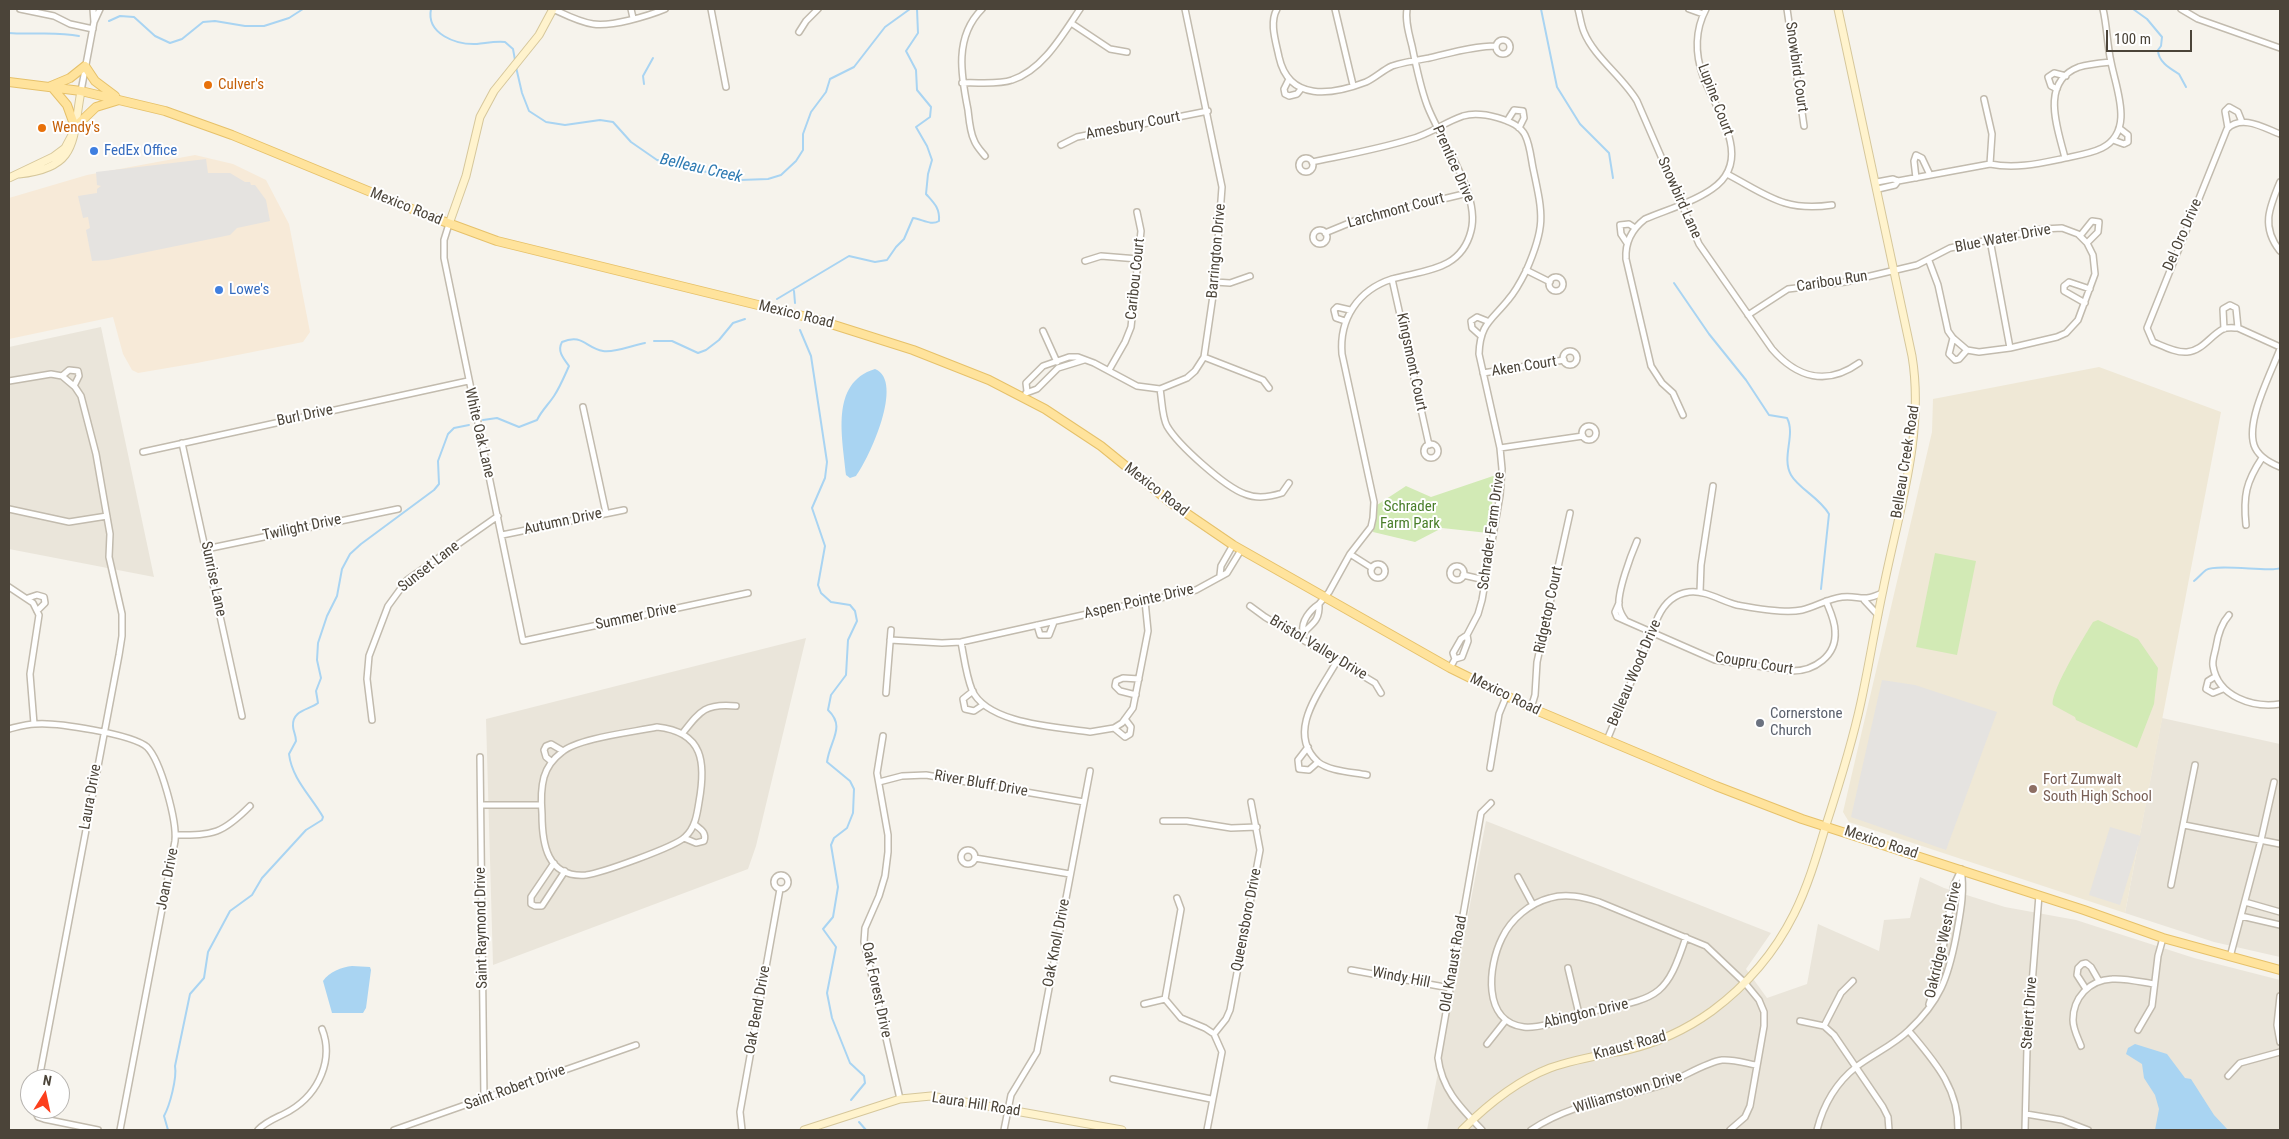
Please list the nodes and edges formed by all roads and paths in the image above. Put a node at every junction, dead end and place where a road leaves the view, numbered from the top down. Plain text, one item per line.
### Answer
1 (20, 9) edge
2 (93, 9) edge
3 (100, 9) edge
4 (553, 9) edge
5 (631, 9) edge
6 (665, 9) edge
7 (711, 9) edge
8 (818, 9) edge
9 (982, 9) edge
10 (1080, 9) edge
11 (1185, 9) edge
12 (1275, 9) edge
13 (1335, 9) edge
14 (1408, 9) edge
15 (1578, 9) edge
16 (1689, 9) edge
17 (1786, 9) edge
18 (1838, 9) edge
19 (2103, 9) edge
20 (2181, 9) edge
21 (1704, 11) edge
22 (633, 18) junction
23 (94, 22) junction
24 (1071, 23) junction
25 (93, 29) junction
26 (799, 32) dead end
27 (1496, 46) dead end
28 (2280, 48) edge
29 (1127, 52) dead end
30 (1415, 61) junction
31 (2111, 62) junction
32 (86, 66) junction
33 (2066, 76) junction
34 (1289, 79) junction
35 (9, 82) edge
36 (962, 83) junction
37 (1353, 85) junction
38 (51, 86) junction
39 (726, 87) dead end
40 (1301, 89) junction
41 (2057, 89) junction
42 (81, 91) junction
43 (121, 99) junction
44 (1984, 99) dead end
45 (1208, 111) junction
46 (1507, 121) junction
47 (2242, 122) junction
48 (1804, 126) dead end
49 (1436, 128) junction
50 (1519, 128) junction
51 (2119, 128) junction
52 (2228, 128) junction
53 (74, 130) junction
54 (2280, 134) edge
55 (2113, 140) junction
56 (1061, 145) dead end
57 (985, 156) dead end
58 (2065, 158) junction
59 (1312, 162) dead end
60 (1990, 164) junction
61 (1727, 174) junction
62 (1930, 175) junction
63 (9, 178) edge
64 (1916, 178) junction
65 (2280, 182) edge
66 (1877, 186) junction
67 (1468, 193) junction
68 (1680, 204) junction
69 (1832, 205) dead end
70 (1137, 212) dead end
71 (449, 224) junction
72 (1635, 228) junction
73 (1325, 233) dead end
74 (2080, 236) junction
75 (1990, 240) junction
76 (1627, 243) junction
77 (2087, 244) junction
78 (2280, 250) edge
79 (1138, 259) junction
80 (1086, 261) dead end
81 (1929, 261) junction
82 (1526, 270) junction
83 (1894, 270) junction
84 (1250, 276) dead end
85 (1392, 279) junction
86 (1215, 282) junction
87 (1550, 282) dead end
88 (2090, 288) junction
89 (2085, 302) junction
90 (1350, 310) junction
91 (1748, 315) junction
92 (1487, 321) junction
93 (1345, 322) junction
94 (2235, 328) junction
95 (2224, 329) junction
96 (1043, 331) dead end
97 (1482, 336) junction
98 (1953, 338) junction
99 (2010, 348) junction
100 (2280, 348) edge
101 (1967, 350) junction
102 (1204, 357) junction
103 (1056, 360) junction
104 (1084, 360) junction
105 (1564, 360) dead end
106 (1859, 363) dead end
107 (1059, 367) junction
108 (1109, 370) junction
109 (1483, 373) junction
110 (62, 376) junction
111 (9, 381) edge
112 (468, 381) junction
113 (74, 386) junction
114 (1269, 388) dead end
115 (1160, 389) junction
116 (1025, 394) junction
117 (583, 407) dead end
118 (1683, 414) dead end
119 (1583, 436) dead end
120 (182, 443) junction
121 (1429, 445) dead end
122 (1500, 448) junction
123 (143, 452) dead end
124 (2262, 458) junction
125 (2280, 467) edge
126 (1289, 482) dead end
127 (1713, 486) dead end
128 (9, 509) edge
129 (398, 509) dead end
130 (624, 510) dead end
131 (606, 513) junction
132 (1570, 513) dead end
133 (107, 516) junction
134 (498, 516) junction
135 (2246, 525) dead end
136 (502, 535) junction
137 (1638, 541) dead end
138 (1232, 545) junction
139 (206, 549) junction
140 (1241, 550) junction
141 (1350, 554) junction
142 (1372, 568) dead end
143 (1220, 575) junction
144 (1463, 575) dead end
145 (1485, 580) junction
146 (9, 588) edge
147 (1700, 592) junction
148 (748, 593) dead end
149 (1882, 593) junction
150 (28, 598) junction
151 (1864, 600) junction
152 (1145, 601) junction
153 (1322, 601) junction
154 (1826, 602) junction
155 (1250, 606) dead end
156 (37, 611) junction
157 (1878, 615) junction
158 (2229, 615) dead end
159 (1054, 622) junction
160 (1037, 625) junction
161 (891, 630) dead end
162 (1651, 633) junction
163 (1302, 635) junction
164 (890, 640) junction
165 (523, 641) joint
166 (961, 642) junction
167 (1337, 661) junction
168 (1450, 668) junction
169 (2216, 676) junction
170 (1139, 679) junction
171 (2223, 689) junction
172 (973, 692) junction
173 (886, 693) dead end
174 (1381, 693) dead end
175 (1136, 695) junction
176 (1506, 697) junction
177 (2280, 704) edge
178 (983, 705) junction
179 (736, 706) dead end
180 (1531, 708) junction
181 (242, 716) dead end
182 (1125, 719) junction
183 (372, 720) dead end
184 (34, 724) junction
185 (1114, 728) junction
186 (9, 729) edge
187 (103, 733) junction
188 (682, 734) junction
189 (883, 736) dead end
190 (1607, 740) junction
191 (1308, 748) junction
192 (563, 751) junction
193 (480, 757) dead end
194 (552, 762) junction
195 (1318, 762) junction
196 (2195, 765) dead end
197 (1490, 768) dead end
198 (1090, 771) dead end
199 (1366, 775) dead end
200 (879, 782) junction
201 (2274, 782) dead end
202 (1084, 802) junction
203 (1251, 802) dead end
204 (1491, 803) dead end
205 (480, 805) junction
206 (541, 805) junction
207 (250, 806) dead end
208 (1163, 821) dead end
209 (694, 824) junction
210 (2184, 825) junction
211 (1257, 826) junction
212 (1826, 826) junction
213 (176, 836) junction
214 (684, 838) junction
215 (2261, 840) junction
216 (2280, 844) edge
217 (975, 858) dead end
218 (554, 863) junction
219 (1961, 870) junction
220 (565, 871) junction
221 (1070, 874) junction
222 (1518, 877) dead end
223 (2171, 885) dead end
224 (780, 889) dead end
225 (2039, 895) junction
226 (1177, 898) dead end
227 (2245, 902) junction
228 (1533, 905) junction
229 (2280, 912) edge
230 (2241, 916) junction
231 (2280, 925) edge
232 (1686, 937) junction
233 (2163, 938) junction
234 (2230, 958) junction
235 (1568, 968) dead end
236 (1351, 970) dead end
237 (2280, 970) edge
238 (1853, 981) dead end
239 (2099, 981) junction
240 (1745, 983) junction
241 (2154, 984) junction
242 (1450, 988) junction
243 (2086, 989) junction
244 (2280, 996) edge
245 (1165, 998) junction
246 (1144, 1004) dead end
247 (1928, 1007) junction
248 (1579, 1014) junction
249 (1506, 1020) junction
250 (1800, 1021) dead end
251 (1824, 1026) junction
252 (322, 1029) dead end
253 (2138, 1030) dead end
254 (1909, 1031) junction
255 (1214, 1034) junction
256 (2280, 1042) edge
257 (1487, 1044) dead end
258 (636, 1045) dead end
259 (2081, 1046) dead end
260 (2280, 1052) edge
261 (1756, 1065) junction
262 (1856, 1067) junction
263 (41, 1069) edge
264 (2228, 1076) dead end
265 (1113, 1079) dead end
266 (484, 1099) junction
267 (900, 1099) junction
268 (1212, 1099) junction
269 (1008, 1109) junction
270 (2026, 1114) junction
271 (44, 1119) edge
272 (1473, 1120) junction
273 (75, 1128) edge
274 (98, 1130) edge
275 (121, 1130) edge
276 (258, 1130) edge
277 (394, 1130) edge
278 (742, 1130) edge
279 (807, 1130) edge
280 (1004, 1130) edge
281 (1122, 1130) edge
282 (1206, 1130) edge
283 (1462, 1130) edge
284 (1482, 1130) edge
285 (1531, 1130) edge
286 (1730, 1130) edge
287 (1817, 1130) edge
288 (1889, 1130) edge
289 (1958, 1130) edge
290 (2025, 1130) edge
291 (2088, 1130) edge

1 - 25 street
2 - 23 street
3 - 23 street
4 - 22 street
4 - 71 main road
5 - 22 street
6 - 22 street
7 - 39 street
8 - 26 street
9 - 36 street
10 - 24 street
11 - 45 street, Barrington Drive
12 - 34 street
13 - 37 street
14 - 30 street, Prentice Drive
15 - 68 street, Snowbird Lane
16 - 21 street
17 - 48 street, Snowbird Court
18 - 66 main road, Belleau Creek Road
19 - 31 street
20 - 28 street
21 - 61 street, Lupine Court
23 - 25 street
24 - 29 street
24 - 36 street
25 - 32 street
27 - 30 street
30 - 37 street
30 - 49 street, Prentice Drive
31 - 33 street
31 - 51 street
32 - 38 main road
32 - 42 street
32 - 43 main road
33 - 41 street
33 - 41 street
34 - 40 street
34 - 40 street
35 - 38 main road, Mexico Road
36 - 57 street
37 - 40 street
38 - 42 main road, Mexico Road
38 - 53 main road
41 - 58 street
42 - 43 main road, Mexico Road
42 - 53 main road
43 - 53 main road
43 - 71 main road, Mexico Road
44 - 60 street
45 - 56 street, Amesbury Court
45 - 86 street, Barrington Drive
46 - 49 street
46 - 50 street
46 - 50 street, Schrader Farm Drive
47 - 52 street
47 - 52 street, Del Oro Drive
47 - 54 street, Del Oro Drive
49 - 59 street
49 - 67 street, Prentice Drive
50 - 82 street, Schrader Farm Drive
51 - 55 street
51 - 55 street
52 - 95 street, Del Oro Drive
53 - 63 main road
55 - 58 street
58 - 60 street
60 - 62 street
61 - 68 street
61 - 69 street
62 - 64 street
62 - 64 street
64 - 66 street
65 - 78 street
66 - 83 main road, Belleau Creek Road
67 - 73 street, Larchmont Court
67 - 85 street, Prentice Drive
68 - 72 street
68 - 91 street, Snowbird Lane
70 - 79 street, Caribou Court
71 - 112 street, White Oak Lane
71 - 116 main road, Mexico Road
72 - 76 street
72 - 76 street
74 - 75 street, Blue Water Drive
74 - 77 street
74 - 77 street
75 - 81 street, Blue Water Drive
75 - 99 street
76 - 118 street
77 - 88 street
79 - 80 street
79 - 108 street, Caribou Court
81 - 83 street, Blue Water Drive
81 - 98 street
82 - 87 street
82 - 92 street, Schrader Farm Drive
83 - 91 street, Caribou Run
83 - 149 main road, Belleau Creek Road
84 - 86 street
85 - 90 street, Prentice Drive
85 - 121 street, Kingsmont Court
86 - 102 street, Barrington Drive
88 - 89 street
88 - 89 street
89 - 99 street
90 - 93 street, Prentice Drive
90 - 93 street, Prentice Drive
91 - 106 street, Snowbird Lane
92 - 97 street, Schrader Farm Drive
92 - 97 street, Schrader Farm Drive
93 - 141 street, Prentice Drive
94 - 95 street
94 - 95 street
94 - 100 street
96 - 103 street
97 - 109 street, Schrader Farm Drive
98 - 101 street
98 - 101 street
99 - 101 street
100 - 124 street
102 - 114 street
102 - 115 street, Barrington Drive
103 - 104 street
103 - 107 street
103 - 116 street
104 - 107 street
104 - 108 street
105 - 109 street, Aken Court
107 - 116 street
108 - 115 street
109 - 122 street, Schrader Farm Drive
110 - 111 street
110 - 113 street
110 - 113 street, Laura Drive
112 - 120 street, Burl Drive
112 - 134 street, White Oak Lane
113 - 133 street, Laura Drive
115 - 126 street
116 - 138 main road, Mexico Road
117 - 131 street
119 - 122 street
120 - 123 street, Burl Drive
120 - 139 street, Sunrise Lane
122 - 145 street, Schrader Farm Drive
124 - 125 street
124 - 135 street
127 - 147 street
128 - 133 street
129 - 139 street, Twilight Drive
130 - 131 street, Autumn Drive
131 - 136 street, Autumn Drive
132 - 180 street, Ridgetop Court
133 - 187 street, Laura Drive
134 - 136 street, White Oak Lane
134 - 183 street, Sunset Lane
136 - 165 street, White Oak Lane
137 - 162 street, Coupru Court
138 - 140 main road, Mexico Road
138 - 143 street
139 - 181 street, Sunrise Lane
140 - 143 street, Aspen Pointe Drive
140 - 153 main road, Mexico Road
141 - 142 street
141 - 153 street, Prentice Drive
143 - 152 street, Aspen Pointe Drive
144 - 145 street
145 - 168 street, Schrader Farm Drive
146 - 150 street
147 - 154 street
147 - 162 street, Belleau Wood Drive
148 - 165 street, Summer Drive
149 - 151 street
149 - 157 main road, Belleau Creek Road
150 - 156 street
150 - 156 street
151 - 154 street
151 - 157 street
152 - 159 street, Aspen Pointe Drive
152 - 170 street
153 - 163 street, Prentice Drive
153 - 163 street, Prentice Drive
153 - 168 main road, Mexico Road
154 - 162 street, Coupru Court
155 - 163 street, Bristol Valley Drive
156 - 184 street
157 - 212 main road, Belleau Creek Road
158 - 169 street
159 - 160 street, Aspen Pointe Drive
159 - 160 street, Aspen Pointe Drive
160 - 166 street, Aspen Pointe Drive
161 - 164 street
162 - 190 street, Belleau Wood Drive
163 - 167 street, Bristol Valley Drive
164 - 166 street, Aspen Pointe Drive
164 - 173 street
166 - 172 street
167 - 174 street, Bristol Valley Drive
167 - 191 street
168 - 176 main road, Mexico Road
169 - 171 street
169 - 171 street
170 - 175 street
170 - 175 street
171 - 177 street
172 - 178 street
172 - 178 street
175 - 182 street
176 - 180 main road, Mexico Road
176 - 197 street
178 - 185 street
179 - 188 street
180 - 190 main road, Mexico Road
182 - 185 street
182 - 185 street
184 - 186 street, Joan Drive
184 - 187 street, Joan Drive
187 - 213 street, Joan Drive
187 - 263 street, Laura Drive
188 - 192 street
188 - 209 street
189 - 200 street, Oak Forest Drive
190 - 212 main road, Mexico Road
191 - 195 street
191 - 195 street
192 - 194 street
192 - 194 street
193 - 205 street, Saint Raymond Drive
194 - 206 street
195 - 199 street
196 - 210 street
198 - 202 street, Oak Knoll Drive
200 - 202 street, River Bluff Drive
200 - 267 street, Oak Forest Drive
201 - 215 street
202 - 221 street, Oak Knoll Drive
203 - 211 street, Queensboro Drive
204 - 242 street, Old Knaust Road
205 - 206 street
205 - 266 street, Saint Raymond Drive
206 - 218 street
207 - 213 street
208 - 211 street
209 - 214 street
209 - 214 street
210 - 215 street
210 - 223 street
211 - 255 street, Queensboro Drive
212 - 219 main road, Mexico Road
212 - 240 main road, Knaust Road
213 - 275 street, Joan Drive
214 - 220 street
215 - 216 street
215 - 227 street
217 - 221 street
218 - 220 street
218 - 220 street
219 - 225 main road, Mexico Road
219 - 247 street, Oakridge West Drive
219 - 247 street, Oakridge West Drive
221 - 269 street, Oak Knoll Drive
222 - 228 street
224 - 278 street, Oak Bend Drive
225 - 233 main road, Mexico Road
225 - 270 street, Steiert Drive
226 - 245 street
227 - 229 street
227 - 230 street
228 - 232 street
228 - 249 street
230 - 231 street
230 - 234 street
232 - 240 street
232 - 248 street, Abington Drive
233 - 234 main road, Mexico Road
233 - 241 street
234 - 237 main road, Mexico Road
235 - 248 street
236 - 242 street, Windy Hill
238 - 251 street
239 - 241 street
239 - 243 street
239 - 243 street
240 - 261 street
240 - 272 main road, Knaust Road
241 - 253 street
242 - 272 street, Old Knaust Road
243 - 259 street
244 - 256 street
245 - 246 street
245 - 255 street
247 - 254 street, Oakridge West Drive
248 - 249 street, Abington Drive
249 - 257 street
250 - 251 street
251 - 262 street
252 - 276 street
254 - 262 street, Oakridge West Drive
254 - 289 street
255 - 268 street
258 - 266 street, Saint Robert Drive
260 - 264 street
261 - 285 street, Williamstown Drive
261 - 286 street
262 - 287 street, Oakridge West Drive
262 - 288 street
265 - 268 street
266 - 277 street, Saint Robert Drive
267 - 269 main road, Laura Hill Road
267 - 279 main road, Laura Hill Road
268 - 282 street
269 - 280 street, Oak Knoll Drive
269 - 281 main road, Laura Hill Road
270 - 290 street, Steiert Drive
270 - 291 street
271 - 273 street
272 - 283 main road, Knaust Road
272 - 284 street, Old Knaust Road
273 - 274 street

